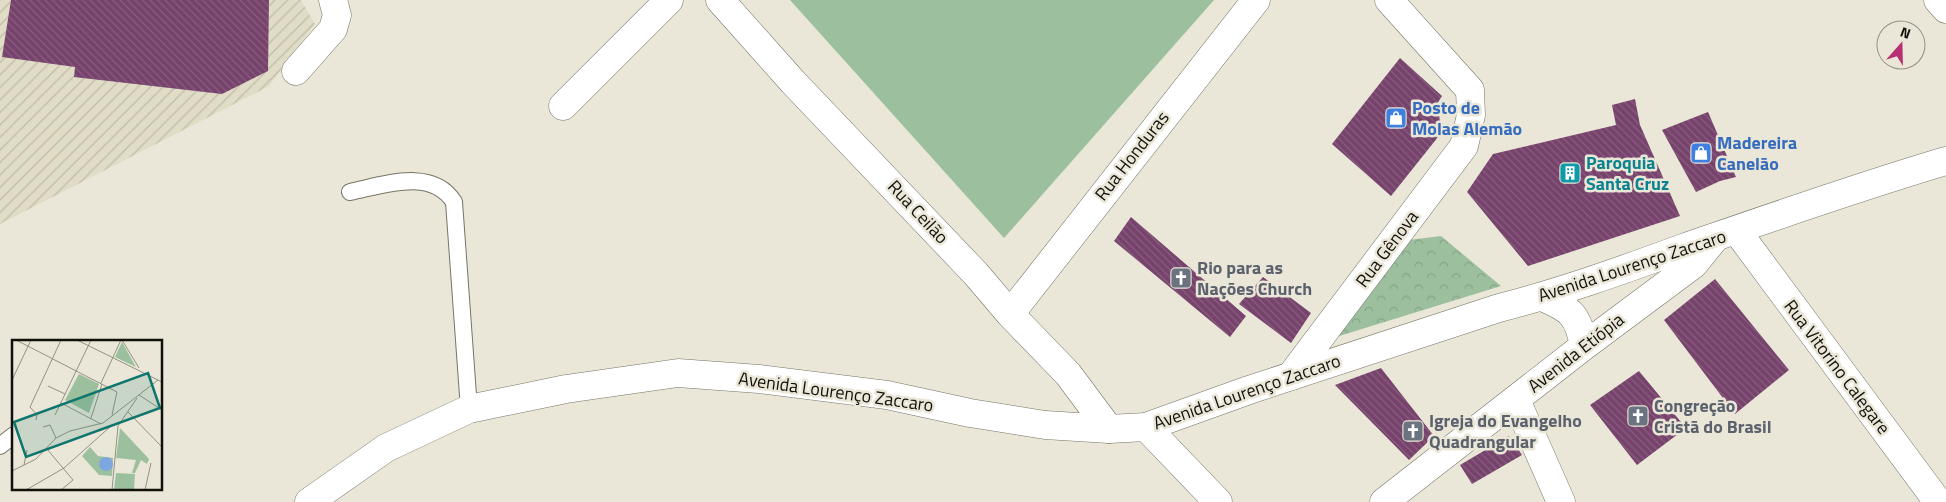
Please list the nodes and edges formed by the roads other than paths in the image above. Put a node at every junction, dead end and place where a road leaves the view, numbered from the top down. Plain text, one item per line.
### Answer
1 (333, 0) edge
2 (669, 0) edge
3 (720, 0) edge
4 (1256, 0) edge
5 (1389, 0) edge
6 (1938, 0) edge
7 (1946, 9) edge
8 (296, 71) dead end
9 (563, 106) dead end
10 (1946, 161) edge
11 (350, 192) dead end
12 (1726, 234) junction
13 (1542, 297) junction
14 (1010, 314) junction
15 (1584, 346) junction
16 (1291, 376) junction
17 (1516, 400) junction
18 (470, 408) junction
19 (1146, 427) junction
20 (1109, 429) junction
21 (12, 437) edge
22 (0, 446) edge
23 (309, 502) edge
24 (1218, 502) edge
25 (1384, 502) edge
26 (1561, 502) edge
27 (1938, 502) edge

1 - 8 street
2 - 9 street
3 - 14 street, Rua Ceilão
4 - 14 street, Rua Honduras
5 - 16 street, Rua Gênova
6 - 7 street
10 - 12 street, Avenida Lourenço Zaccaro
11 - 18 lane
12 - 13 street, Avenida Lourenço Zaccaro
12 - 15 street, Avenida Etiópia
12 - 27 street, Rua Vitorino Calegare
13 - 15 street
13 - 16 street, Avenida Lourenço Zaccaro
14 - 20 street, Rua Ceilão
15 - 17 street, Avenida Etiópia
16 - 19 street, Avenida Lourenço Zaccaro
17 - 25 street, Avenida Etiópia
17 - 26 street
18 - 20 street, Avenida Lourenço Zaccaro
18 - 23 street, Avenida Lourenço Zaccaro
19 - 20 street, Avenida Lourenço Zaccaro
19 - 24 street
21 - 22 lane

